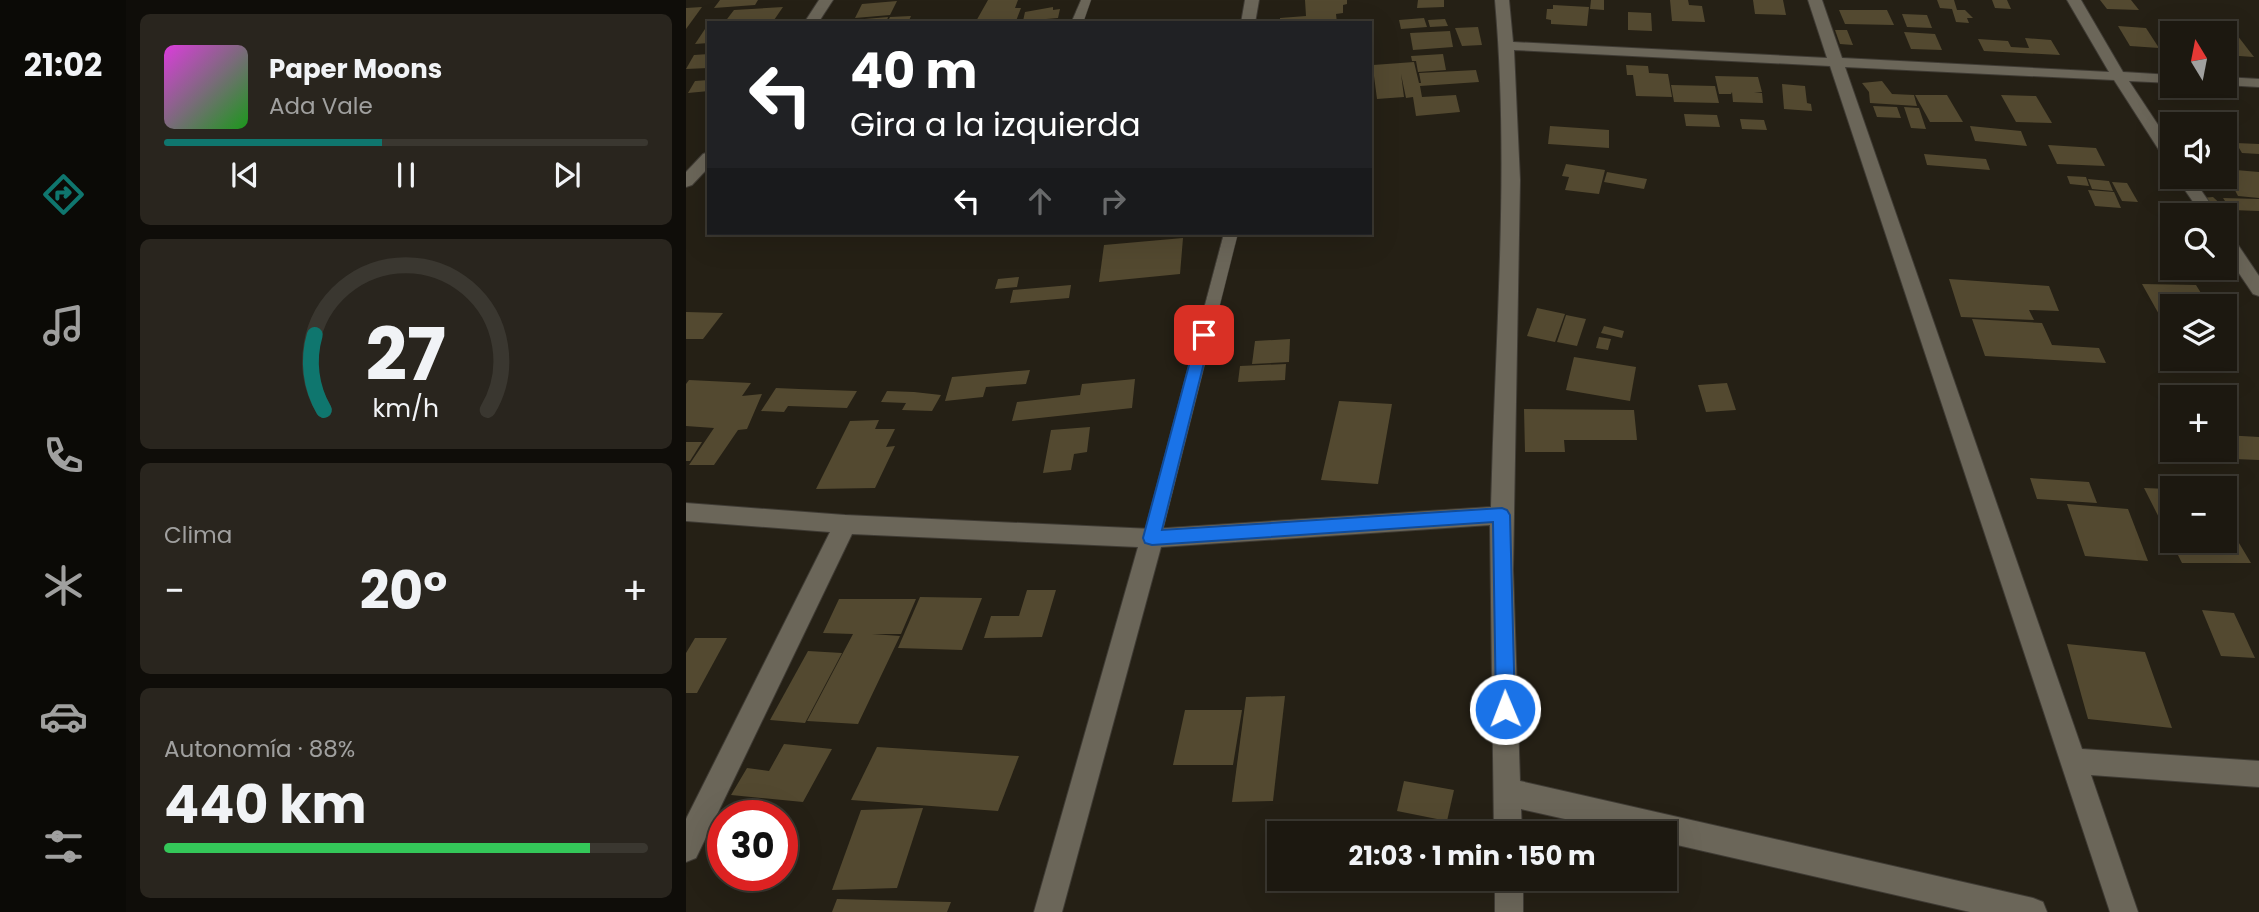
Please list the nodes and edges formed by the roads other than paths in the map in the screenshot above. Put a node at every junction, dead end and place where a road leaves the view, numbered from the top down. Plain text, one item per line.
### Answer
1 (826, 0) edge
2 (1086, 0) edge
3 (1252, 0) edge
4 (1502, 0) edge
5 (1815, 0) edge
6 (2074, 0) edge
7 (812, 21) edge
8 (1078, 21) edge
9 (1248, 21) edge
10 (1508, 46) junction
11 (1836, 64) junction
12 (2119, 77) junction
13 (2160, 79) edge
14 (2237, 82) edge
15 (2259, 83) edge
16 (2160, 140) edge
17 (707, 159) edge
18 (686, 182) edge
19 (1230, 235) edge
20 (2237, 257) edge
21 (2259, 290) edge
22 (686, 512) edge
23 (1502, 515) junction
24 (845, 524) junction
25 (1152, 538) junction
26 (2073, 761) junction
27 (2259, 774) edge
28 (1507, 792) junction
29 (1508, 821) edge
30 (686, 848) edge
31 (1509, 891) edge
32 (1048, 912) edge
33 (1509, 912) edge
34 (2033, 912) edge
35 (2124, 912) edge

1 - 7 street
2 - 8 lane
3 - 9 street
4 - 10 street
5 - 11 street
6 - 12 street
10 - 11 street
10 - 23 street
11 - 12 street
11 - 26 street
12 - 13 street
12 - 16 street
14 - 15 street
17 - 18 street
19 - 25 lane
20 - 21 street
22 - 24 street
23 - 25 street
23 - 28 street
24 - 25 street
24 - 30 street
25 - 32 street
26 - 27 street
26 - 35 street
28 - 29 street
28 - 34 street
31 - 33 street

